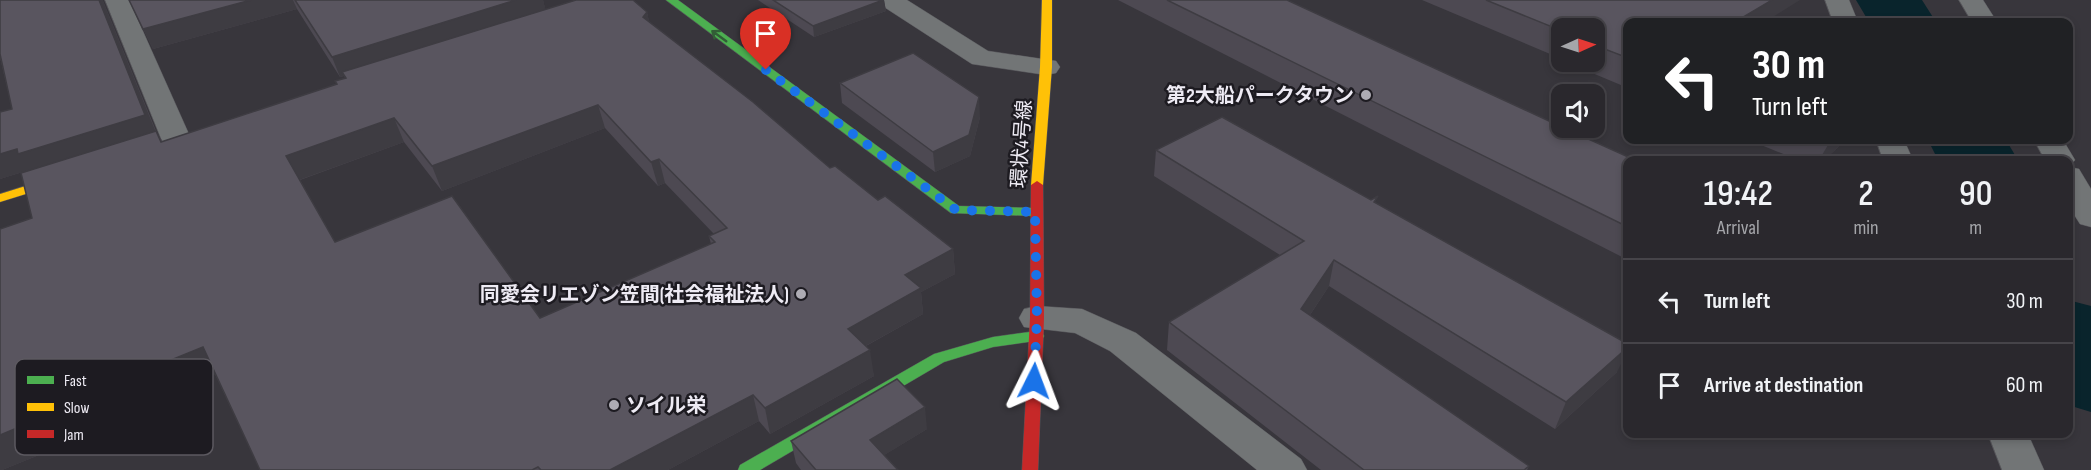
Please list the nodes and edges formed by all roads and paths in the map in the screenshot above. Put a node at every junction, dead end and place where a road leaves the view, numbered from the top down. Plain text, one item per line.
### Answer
1 (117, 0) edge
2 (671, 0) edge
3 (890, 0) edge
4 (1047, 0) edge
5 (1837, 0) edge
6 (1971, 0) edge
7 (1844, 18) edge
8 (1982, 18) edge
9 (1046, 67) junction
10 (177, 141) edge
11 (78, 173) edge
12 (2073, 185) edge
13 (0, 198) edge
14 (1035, 212) junction
15 (2091, 217) edge
16 (1037, 327) junction
17 (2010, 438) edge
18 (746, 470) edge
19 (1030, 470) edge
20 (1286, 470) edge
21 (2023, 470) edge

1 - 10 street
14 -> 2 street
3 - 9 street
4 - 9 street, 環状4号線
5 - 7 street
6 - 8 street
9 - 14 street, 環状4号線
11 - 13 street
12 - 15 street
14 - 16 street, 環状4号線
16 - 18 street
16 - 19 street, 環状4号線
16 - 20 street
17 - 21 street

